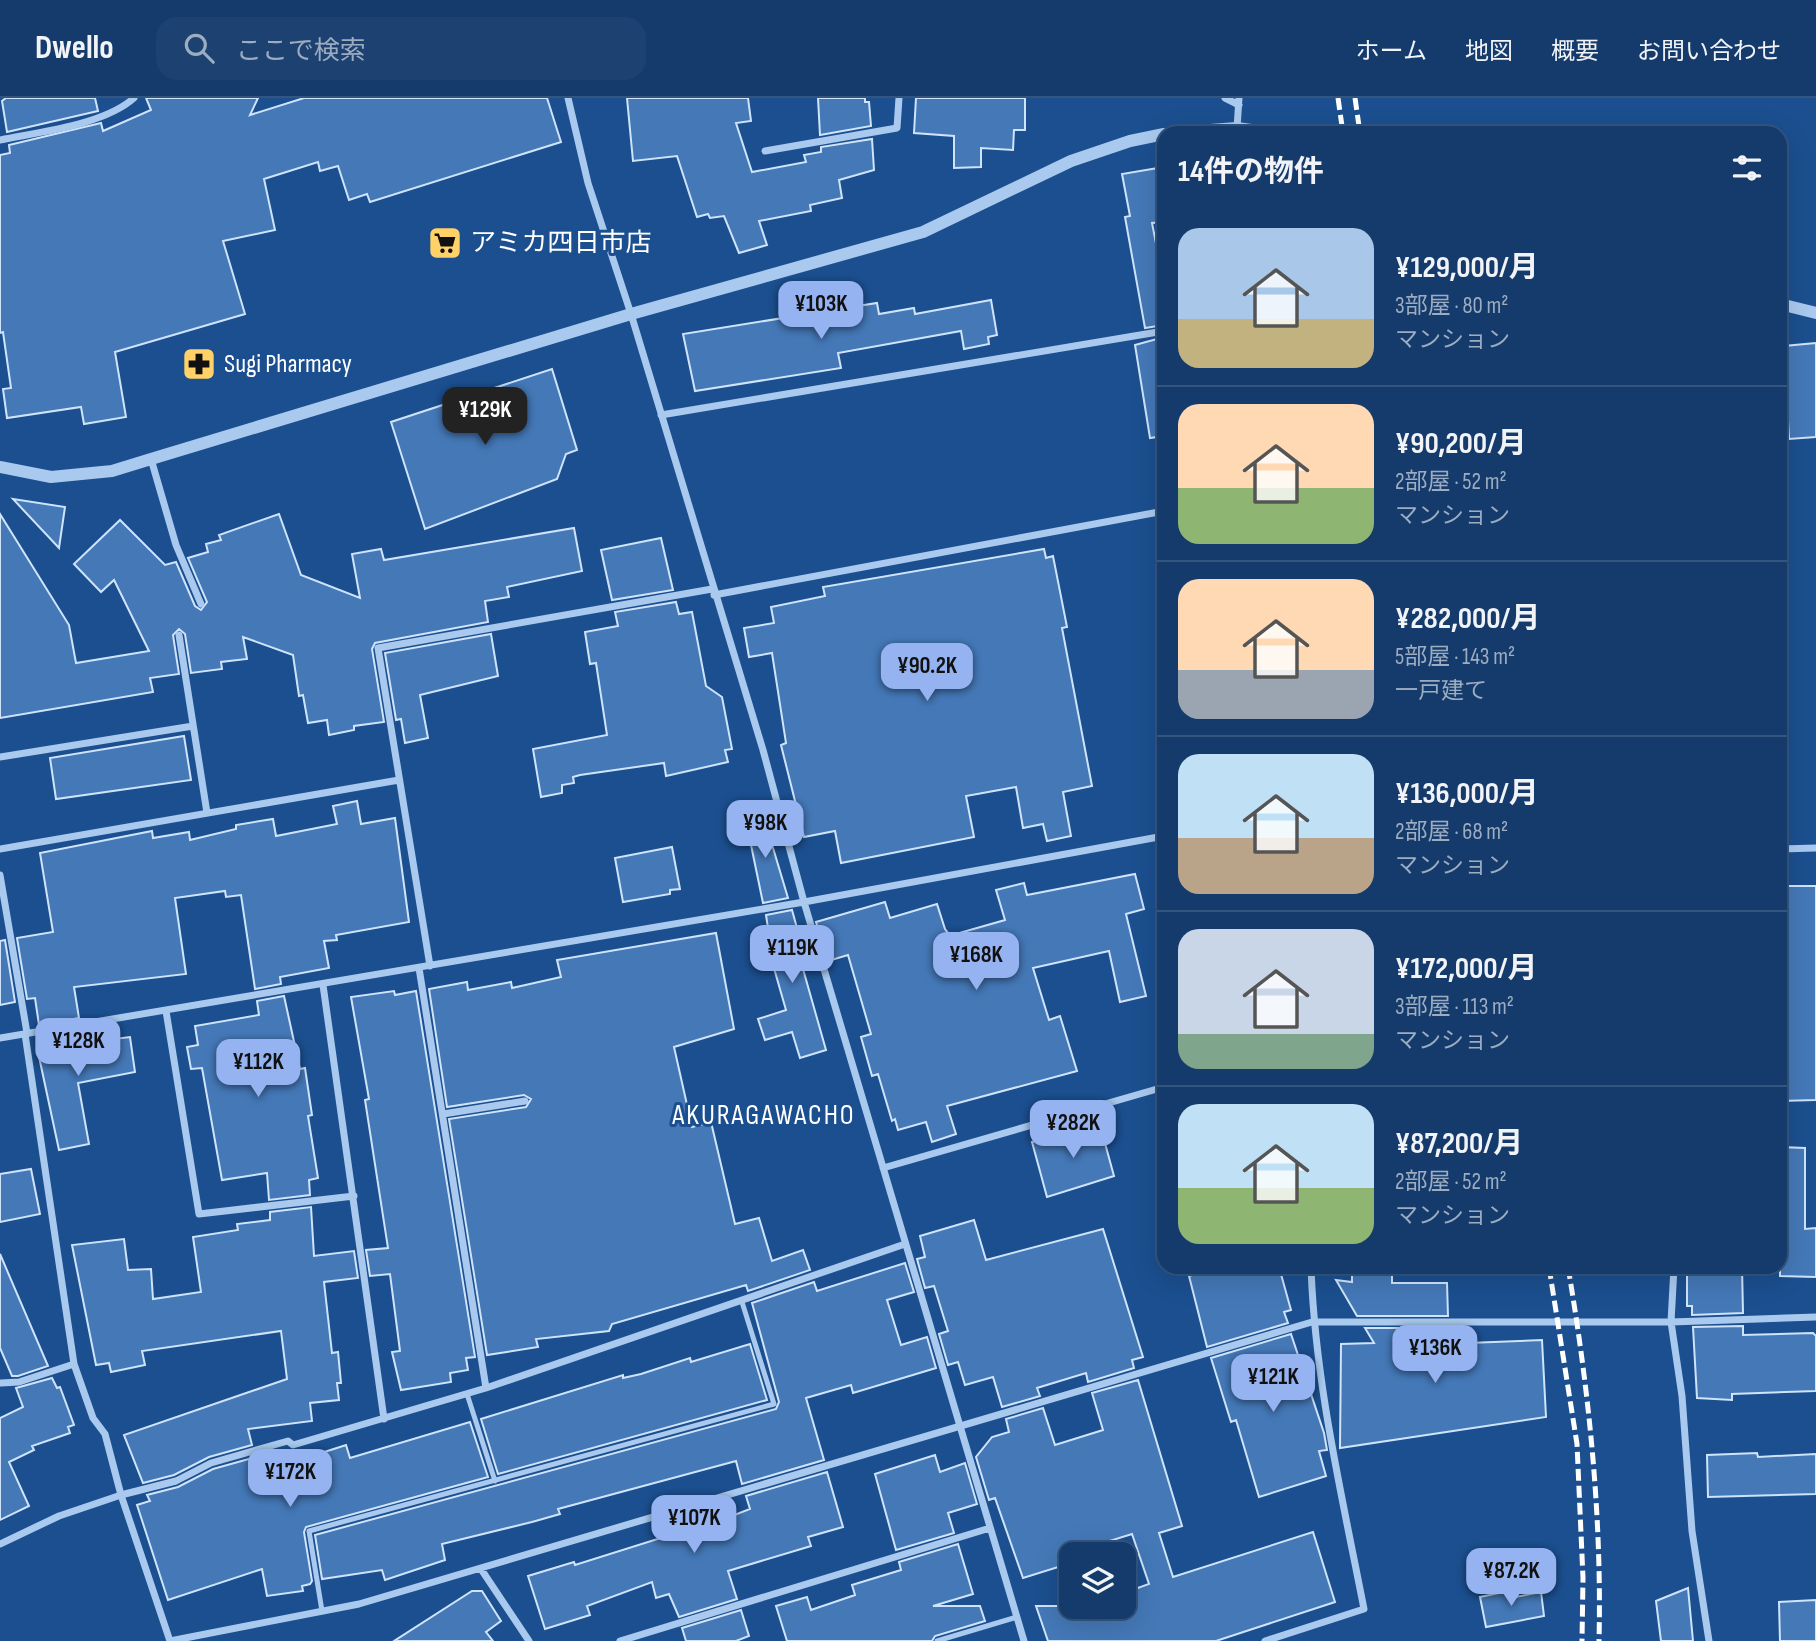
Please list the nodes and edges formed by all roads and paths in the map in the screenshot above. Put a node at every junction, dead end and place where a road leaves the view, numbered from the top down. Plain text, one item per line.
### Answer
1 (134, 98) edge
2 (568, 98) edge
3 (899, 98) edge
4 (1225, 98) edge
5 (1239, 102) edge
6 (1237, 126) edge
7 (1157, 135) edge
8 (0, 140) edge
9 (765, 151) dead end
10 (1787, 306) edge
11 (1816, 313) edge
12 (631, 314) junction
13 (1157, 332) edge
14 (661, 415) junction
15 (151, 459) junction
16 (0, 467) edge
17 (1157, 512) edge
18 (713, 592) junction
19 (201, 604) dead end
20 (179, 635) dead end
21 (193, 726) junction
22 (0, 757) edge
23 (399, 780) junction
24 (207, 813) junction
25 (1157, 837) edge
26 (0, 839) edge
27 (1816, 848) edge
28 (1, 849) edge
29 (1787, 849) edge
30 (0, 875) edge
31 (804, 902) junction
32 (430, 966) junction
33 (419, 968) junction
34 (323, 985) junction
35 (166, 1011) junction
36 (26, 1033) junction
37 (0, 1038) edge
38 (1157, 1089) edge
39 (526, 1101) dead end
40 (443, 1114) junction
41 (883, 1168) junction
42 (354, 1196) junction
43 (905, 1244) junction
44 (1311, 1274) edge
45 (1674, 1274) edge
46 (741, 1302) junction
47 (1816, 1317) edge
48 (1312, 1322) junction
49 (1671, 1322) junction
50 (74, 1364) junction
51 (0, 1382) edge
52 (486, 1388) junction
53 (467, 1394) junction
54 (384, 1419) junction
55 (959, 1426) junction
56 (495, 1481) junction
57 (121, 1495) junction
58 (990, 1528) junction
59 (0, 1544) edge
60 (481, 1569) junction
61 (322, 1611) junction
62 (1017, 1617) junction
63 (170, 1641) edge
64 (529, 1641) edge
65 (620, 1641) edge
66 (937, 1641) edge
67 (1024, 1641) edge
68 (1265, 1641) edge
69 (1709, 1641) edge

1 - 8 street
2 - 12 street
3 - 9 street
4 - 5 street
5 - 6 street
7 - 12 street
10 - 11 street
12 - 14 street
12 - 15 street
13 - 14 street
14 - 18 street
15 - 16 street
15 - 19 street
17 - 18 street
18 - 23 street
18 - 31 street
20 - 21 street
21 - 22 street
21 - 24 street
23 - 24 street
23 - 32 street
24 - 28 street
25 - 31 street
26 - 28 street
27 - 29 street
30 - 36 street
31 - 32 street
31 - 41 street
32 - 33 street
33 - 34 street
33 - 40 street
34 - 35 street
34 - 42 street
35 - 36 street
35 - 42 street
36 - 37 street
36 - 50 street
38 - 41 street
39 - 40 street
40 - 52 street
41 - 43 street
42 - 54 street
43 - 46 street
43 - 55 street
44 - 48 street
45 - 49 street
46 - 52 street
46 - 56 lane
47 - 49 street
48 - 49 street
48 - 55 street
48 - 68 street
49 - 69 street
50 - 51 street
50 - 57 street
52 - 53 street
53 - 54 street
53 - 56 lane
54 - 57 street
55 - 58 street
55 - 60 street
56 - 61 lane
57 - 59 street
57 - 63 street
58 - 62 street
58 - 65 street
60 - 61 street
60 - 64 street
61 - 63 street
62 - 66 lane
62 - 67 street

